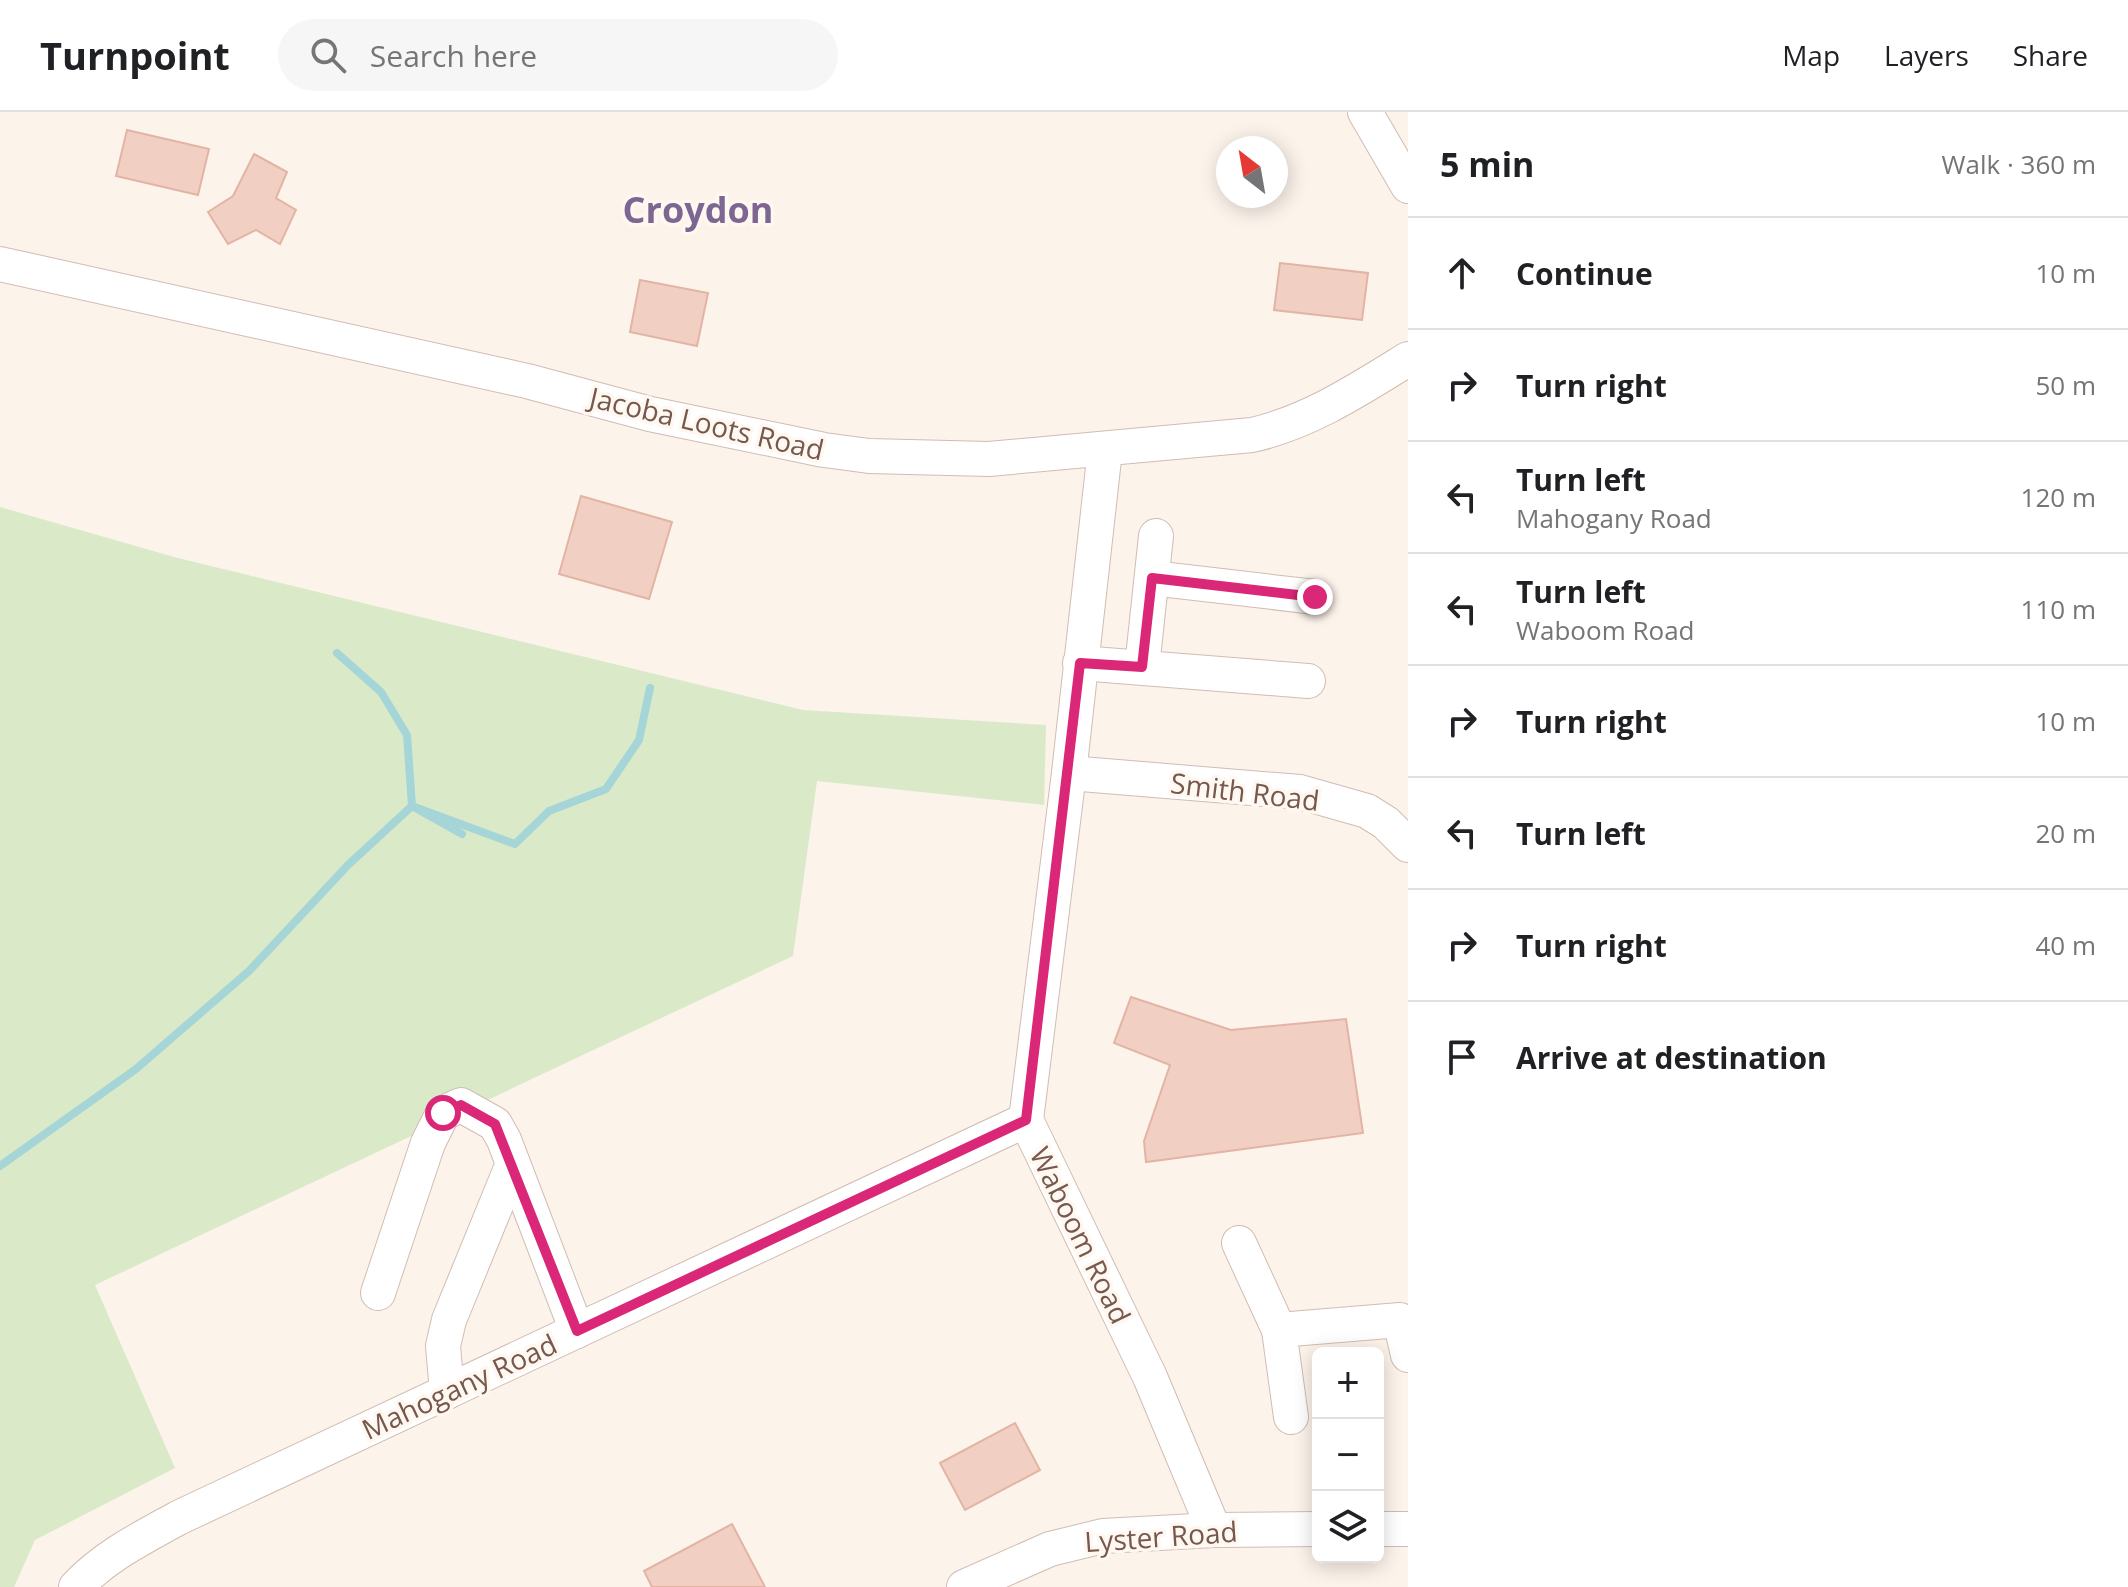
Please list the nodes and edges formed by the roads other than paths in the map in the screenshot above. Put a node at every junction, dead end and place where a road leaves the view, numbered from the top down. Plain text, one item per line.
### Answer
1 (1365, 112) edge
2 (1408, 186) edge
3 (0, 264) edge
4 (1408, 359) edge
5 (1105, 450) junction
6 (1156, 536) dead end
7 (1152, 578) junction
8 (1315, 597) dead end
9 (1080, 663) junction
10 (1142, 667) junction
11 (1308, 681) dead end
12 (1069, 773) junction
13 (1408, 845) edge
14 (1026, 1120) junction
15 (512, 1166) junction
16 (1239, 1243) dead end
17 (378, 1293) dead end
18 (1279, 1330) junction
19 (577, 1331) junction
20 (1408, 1355) edge
21 (447, 1392) junction
22 (1291, 1417) dead end
23 (1312, 1529) edge
24 (1384, 1529) edge
25 (1408, 1529) edge
26 (1214, 1530) junction
27 (76, 1587) edge
28 (964, 1587) edge

1 - 2 street
3 - 5 street, Jacoba Loots Road
4 - 5 street, Jacoba Loots Road
5 - 9 street, Waboom Road
6 - 7 street
7 - 8 street
7 - 10 street
9 - 10 street
9 - 12 street, Waboom Road
10 - 11 street
12 - 13 street, Smith Road
12 - 14 street, Waboom Road
14 - 19 street, Mahogany Road
14 - 26 street, Waboom Road
15 - 17 street
15 - 19 street
15 - 21 street
16 - 18 street
18 - 20 street
18 - 22 street
19 - 21 street, Mahogany Road
21 - 27 street, Mahogany Road
23 - 26 street, Lyster Road
24 - 25 street
26 - 28 street, Lyster Road

